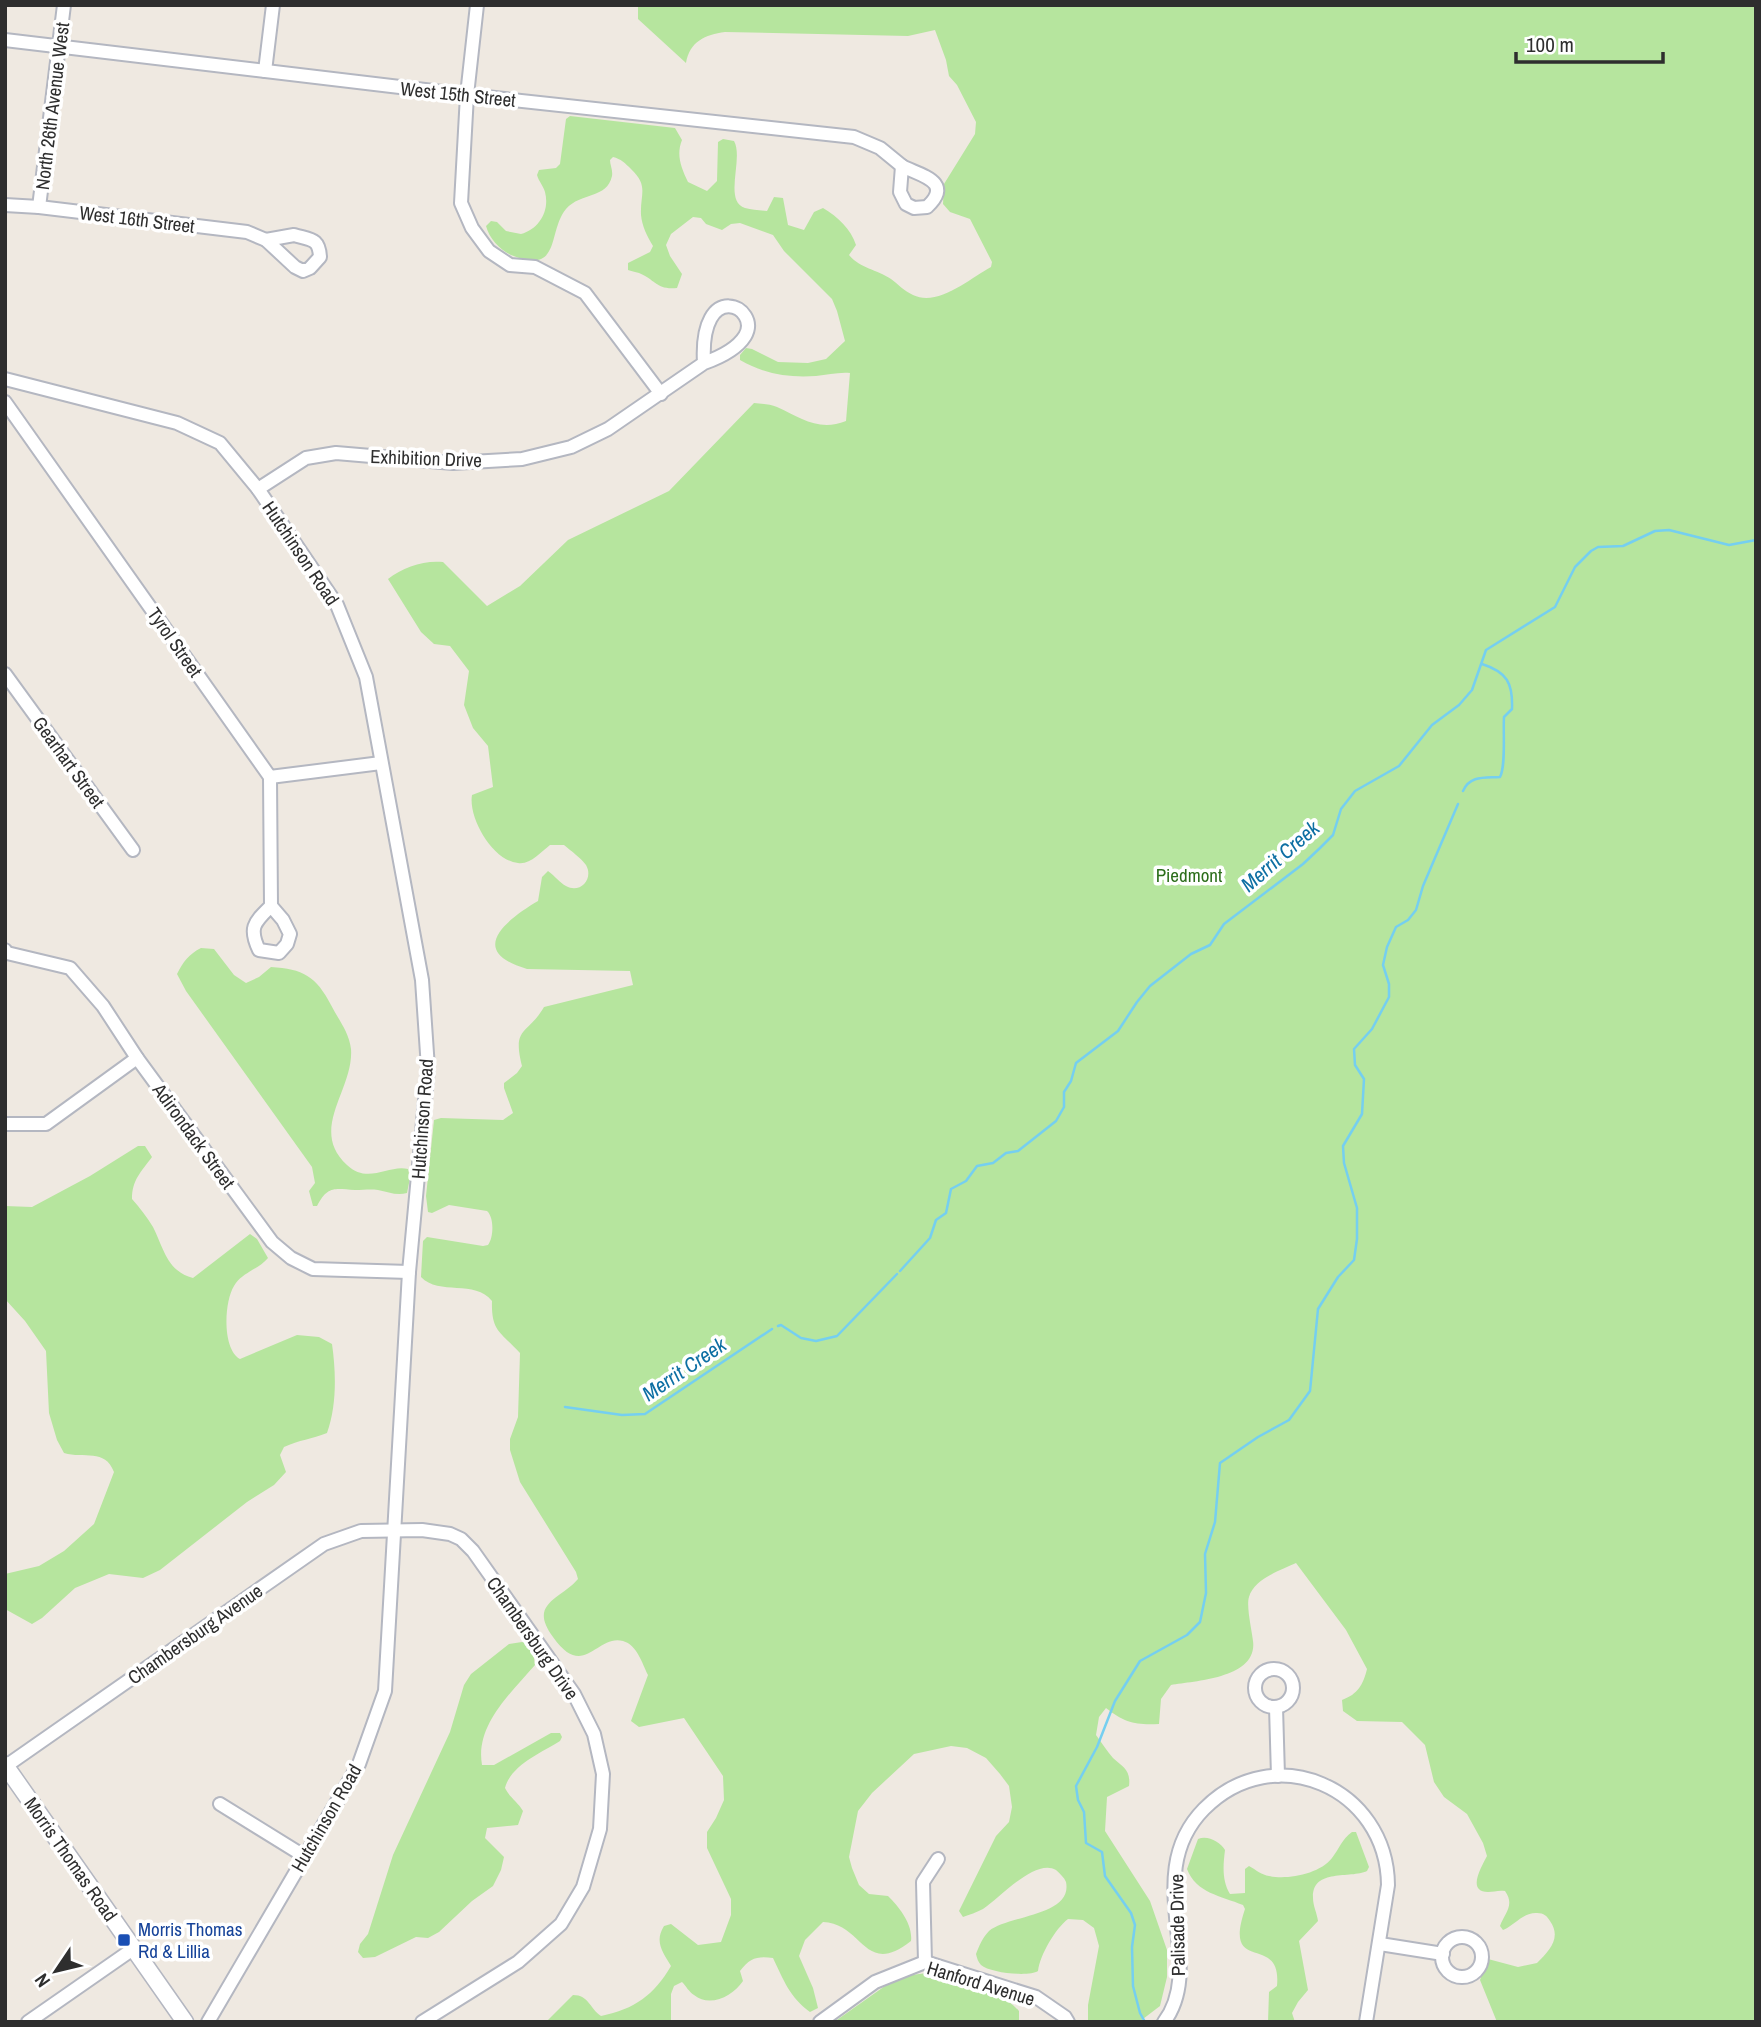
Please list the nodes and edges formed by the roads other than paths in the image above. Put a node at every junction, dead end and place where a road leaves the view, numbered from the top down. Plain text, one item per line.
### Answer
1 (64, 5) edge
2 (273, 5) edge
3 (477, 5) edge
4 (5, 40) edge
5 (59, 47) junction
6 (265, 71) junction
7 (467, 95) junction
8 (902, 166) dead end
9 (5, 205) edge
10 (39, 207) junction
11 (266, 240) dead end
12 (704, 363) junction
13 (5, 379) edge
14 (661, 394) junction
15 (5, 402) edge
16 (258, 489) junction
17 (5, 674) edge
18 (381, 763) junction
19 (270, 777) junction
20 (133, 849) dead end
21 (271, 906) dead end
22 (6, 953) edge
23 (137, 1058) junction
24 (5, 1124) edge
25 (409, 1272) junction
26 (395, 1531) junction
27 (1276, 1707) dead end
28 (6, 1765) edge
29 (1278, 1776) junction
30 (220, 1804) dead end
31 (304, 1856) junction
32 (938, 1859) dead end
33 (1380, 1944) junction
34 (133, 1949) junction
35 (1443, 1954) dead end
36 (925, 1962) junction
37 (28, 2022) edge
38 (185, 2022) edge
39 (208, 2022) edge
40 (422, 2022) edge
41 (820, 2022) edge
42 (1068, 2022) edge
43 (1164, 2022) edge
44 (1366, 2022) edge

1 - 5 street, North 26th Avenue West
2 - 6 street
3 - 7 street
4 - 5 street, West 15th Street
5 - 6 street, West 15th Street
5 - 10 street, North 26th Avenue West
6 - 7 street, West 15th Street
7 - 8 street, West 15th Street
7 - 14 street
9 - 10 street, West 16th Street
10 - 11 street, West 16th Street
12 - 12 street, Exhibition Drive
12 - 14 street, Exhibition Drive
13 - 16 street, Hutchinson Road
14 - 16 street, Exhibition Drive
15 - 19 street, Tyrol Street
16 - 18 street, Hutchinson Road
17 - 20 street, Gearhart Street
18 - 19 street
18 - 25 street, Hutchinson Road
19 - 21 street
22 - 23 street, Adirondack Street
23 - 24 street
23 - 25 street, Adirondack Street
25 - 26 street, Hutchinson Road
26 - 28 street, Chambersburg Avenue
26 - 31 street, Hutchinson Road
26 - 40 street, Chambersburg Drive
27 - 29 street
28 - 34 main road, Morris Thomas Road
29 - 33 street, Palisade Drive
29 - 43 street, Palisade Drive
30 - 31 street
31 - 39 street, Hutchinson Road
32 - 36 street
33 - 35 street
33 - 44 street, Palisade Drive
34 - 37 street
34 - 38 main road, Morris Thomas Road
36 - 41 street, Hanford Avenue
36 - 42 street, Hanford Avenue

